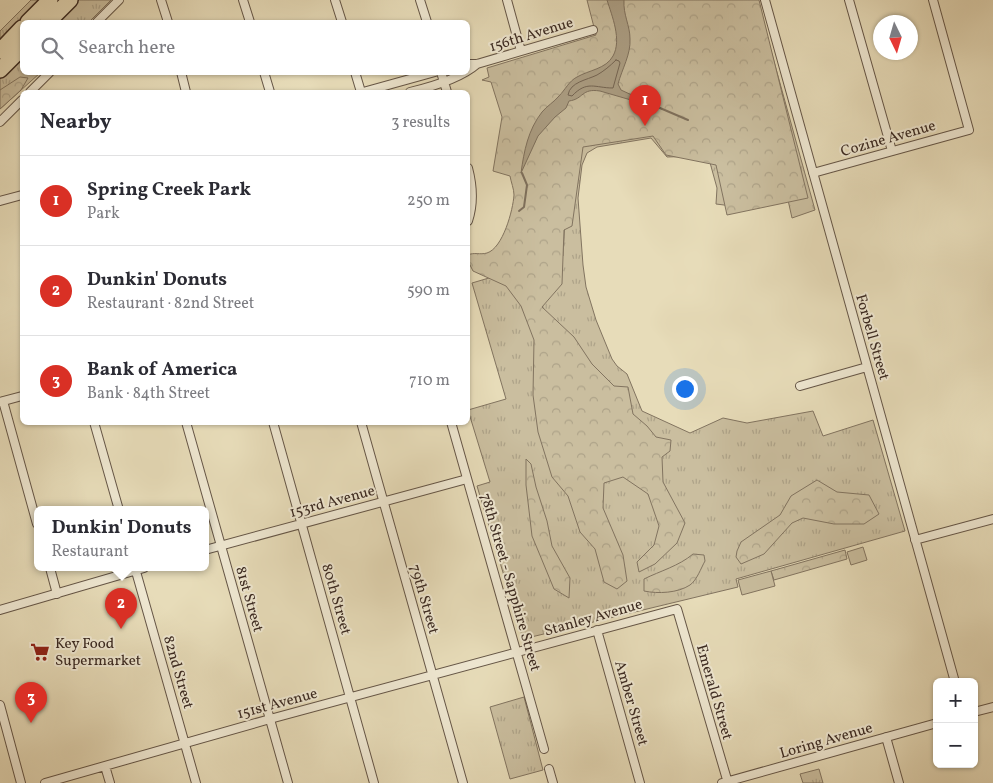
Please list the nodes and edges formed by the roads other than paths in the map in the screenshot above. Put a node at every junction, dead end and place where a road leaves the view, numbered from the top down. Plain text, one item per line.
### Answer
1 (50, 0) edge
2 (70, 0) edge
3 (118, 0) edge
4 (162, 0) edge
5 (243, 0) edge
6 (335, 0) edge
7 (420, 0) edge
8 (507, 0) edge
9 (765, 0) edge
10 (850, 0) edge
11 (933, 0) edge
12 (30, 20) edge
13 (50, 20) edge
14 (99, 20) edge
15 (167, 20) edge
16 (249, 20) edge
17 (341, 20) edge
18 (426, 20) edge
19 (20, 30) edge
20 (592, 30) dead end
21 (20, 50) edge
22 (0, 51) edge
23 (521, 51) junction
24 (470, 64) edge
25 (477, 64) junction
26 (0, 70) edge
27 (470, 70) edge
28 (47, 75) edge
29 (182, 75) edge
30 (265, 75) edge
31 (356, 75) edge
32 (424, 75) edge
33 (442, 75) edge
34 (461, 75) edge
35 (444, 82) junction
36 (32, 90) edge
37 (186, 90) edge
38 (269, 90) edge
39 (361, 90) edge
40 (369, 90) edge
41 (417, 90) edge
42 (446, 90) edge
43 (20, 102) edge
44 (0, 122) edge
45 (892, 152) junction
46 (813, 173) junction
47 (470, 176) edge
48 (20, 195) edge
49 (0, 201) edge
50 (470, 216) edge
51 (867, 367) junction
52 (800, 386) dead end
53 (20, 396) edge
54 (2, 401) edge
55 (95, 425) edge
56 (187, 425) edge
57 (274, 425) edge
58 (362, 425) edge
59 (452, 425) edge
60 (467, 479) junction
61 (385, 502) junction
62 (118, 506) edge
63 (34, 513) edge
64 (993, 519) edge
65 (301, 523) junction
66 (915, 540) junction
67 (220, 545) junction
68 (209, 549) edge
69 (51, 571) edge
70 (129, 571) edge
71 (136, 571) edge
72 (57, 594) junction
73 (677, 609) joint
74 (0, 610) edge
75 (597, 630) junction
76 (517, 653) junction
77 (433, 676) junction
78 (954, 678) edge
79 (350, 698) junction
80 (0, 705) edge
81 (993, 707) edge
82 (978, 711) edge
83 (270, 719) junction
84 (933, 724) edge
85 (886, 737) junction
86 (185, 743) junction
87 (544, 749) dead end
88 (105, 766) junction
89 (549, 769) dead end
90 (21, 783) edge
91 (45, 783) edge
92 (110, 783) edge
93 (196, 783) edge
94 (288, 783) edge
95 (374, 783) edge
96 (463, 783) edge
97 (553, 783) edge
98 (640, 783) edge
99 (726, 783) edge
100 (899, 783) edge

1 - 12 highway
2 - 13 highway
3 - 14 street
4 - 15 street
5 - 16 street
6 - 17 street
7 - 18 street
8 - 23 street
9 - 46 street, Forbell Street
10 - 45 street
11 - 45 street, Cozine Avenue
19 - 22 highway
20 - 23 street, 156th Avenue
21 - 26 highway
23 - 25 street, 156th Avenue
24 - 25 street, 156th Avenue
25 - 27 street, 156th Avenue
28 - 36 street
29 - 37 street
30 - 38 street
31 - 39 street
32 - 40 street
33 - 35 street
34 - 35 street, 156th Avenue
35 - 41 street, 156th Avenue
35 - 42 street
43 - 44 street
45 - 46 street, Cozine Avenue
46 - 51 street, Forbell Street
47 - 50 street
48 - 49 street
51 - 52 street
51 - 66 street, Forbell Street
53 - 54 street
54 - 63 street
55 - 62 street
56 - 67 street, 81st Street
57 - 65 street, 80th Street
58 - 61 street, 79th Street
59 - 60 street, 78th Street - Sapphire Street
60 - 61 street, 153rd Avenue
60 - 76 street, 78th Street - Sapphire Street
61 - 65 street, 153rd Avenue
61 - 77 street, 79th Street
64 - 66 street
65 - 67 street, 153rd Avenue
65 - 79 street, 80th Street
66 - 78 street, Forbell Street
67 - 68 street, 153rd Avenue
67 - 83 street, 81st Street
69 - 72 street
70 - 72 street
71 - 86 street, 82nd Street
72 - 74 street
73 - 75 street, Stanley Avenue
73 - 99 street, Emerald Street
75 - 76 street, Stanley Avenue
75 - 98 street, Amber Street
76 - 77 street, 151st Avenue
76 - 87 street, 78th Street - Sapphire Street
77 - 79 street, 151st Avenue
77 - 96 street, 79th Street
79 - 83 street, 151st Avenue
79 - 95 street, 80th Street
80 - 90 street
81 - 82 street
83 - 86 street, 151st Avenue
83 - 94 street, 81st Street
84 - 85 street, Loring Avenue
85 - 99 street, Loring Avenue
85 - 100 street
86 - 88 street, 151st Avenue
86 - 93 street, 82nd Street
88 - 91 street, 151st Avenue
88 - 92 street
89 - 97 street

